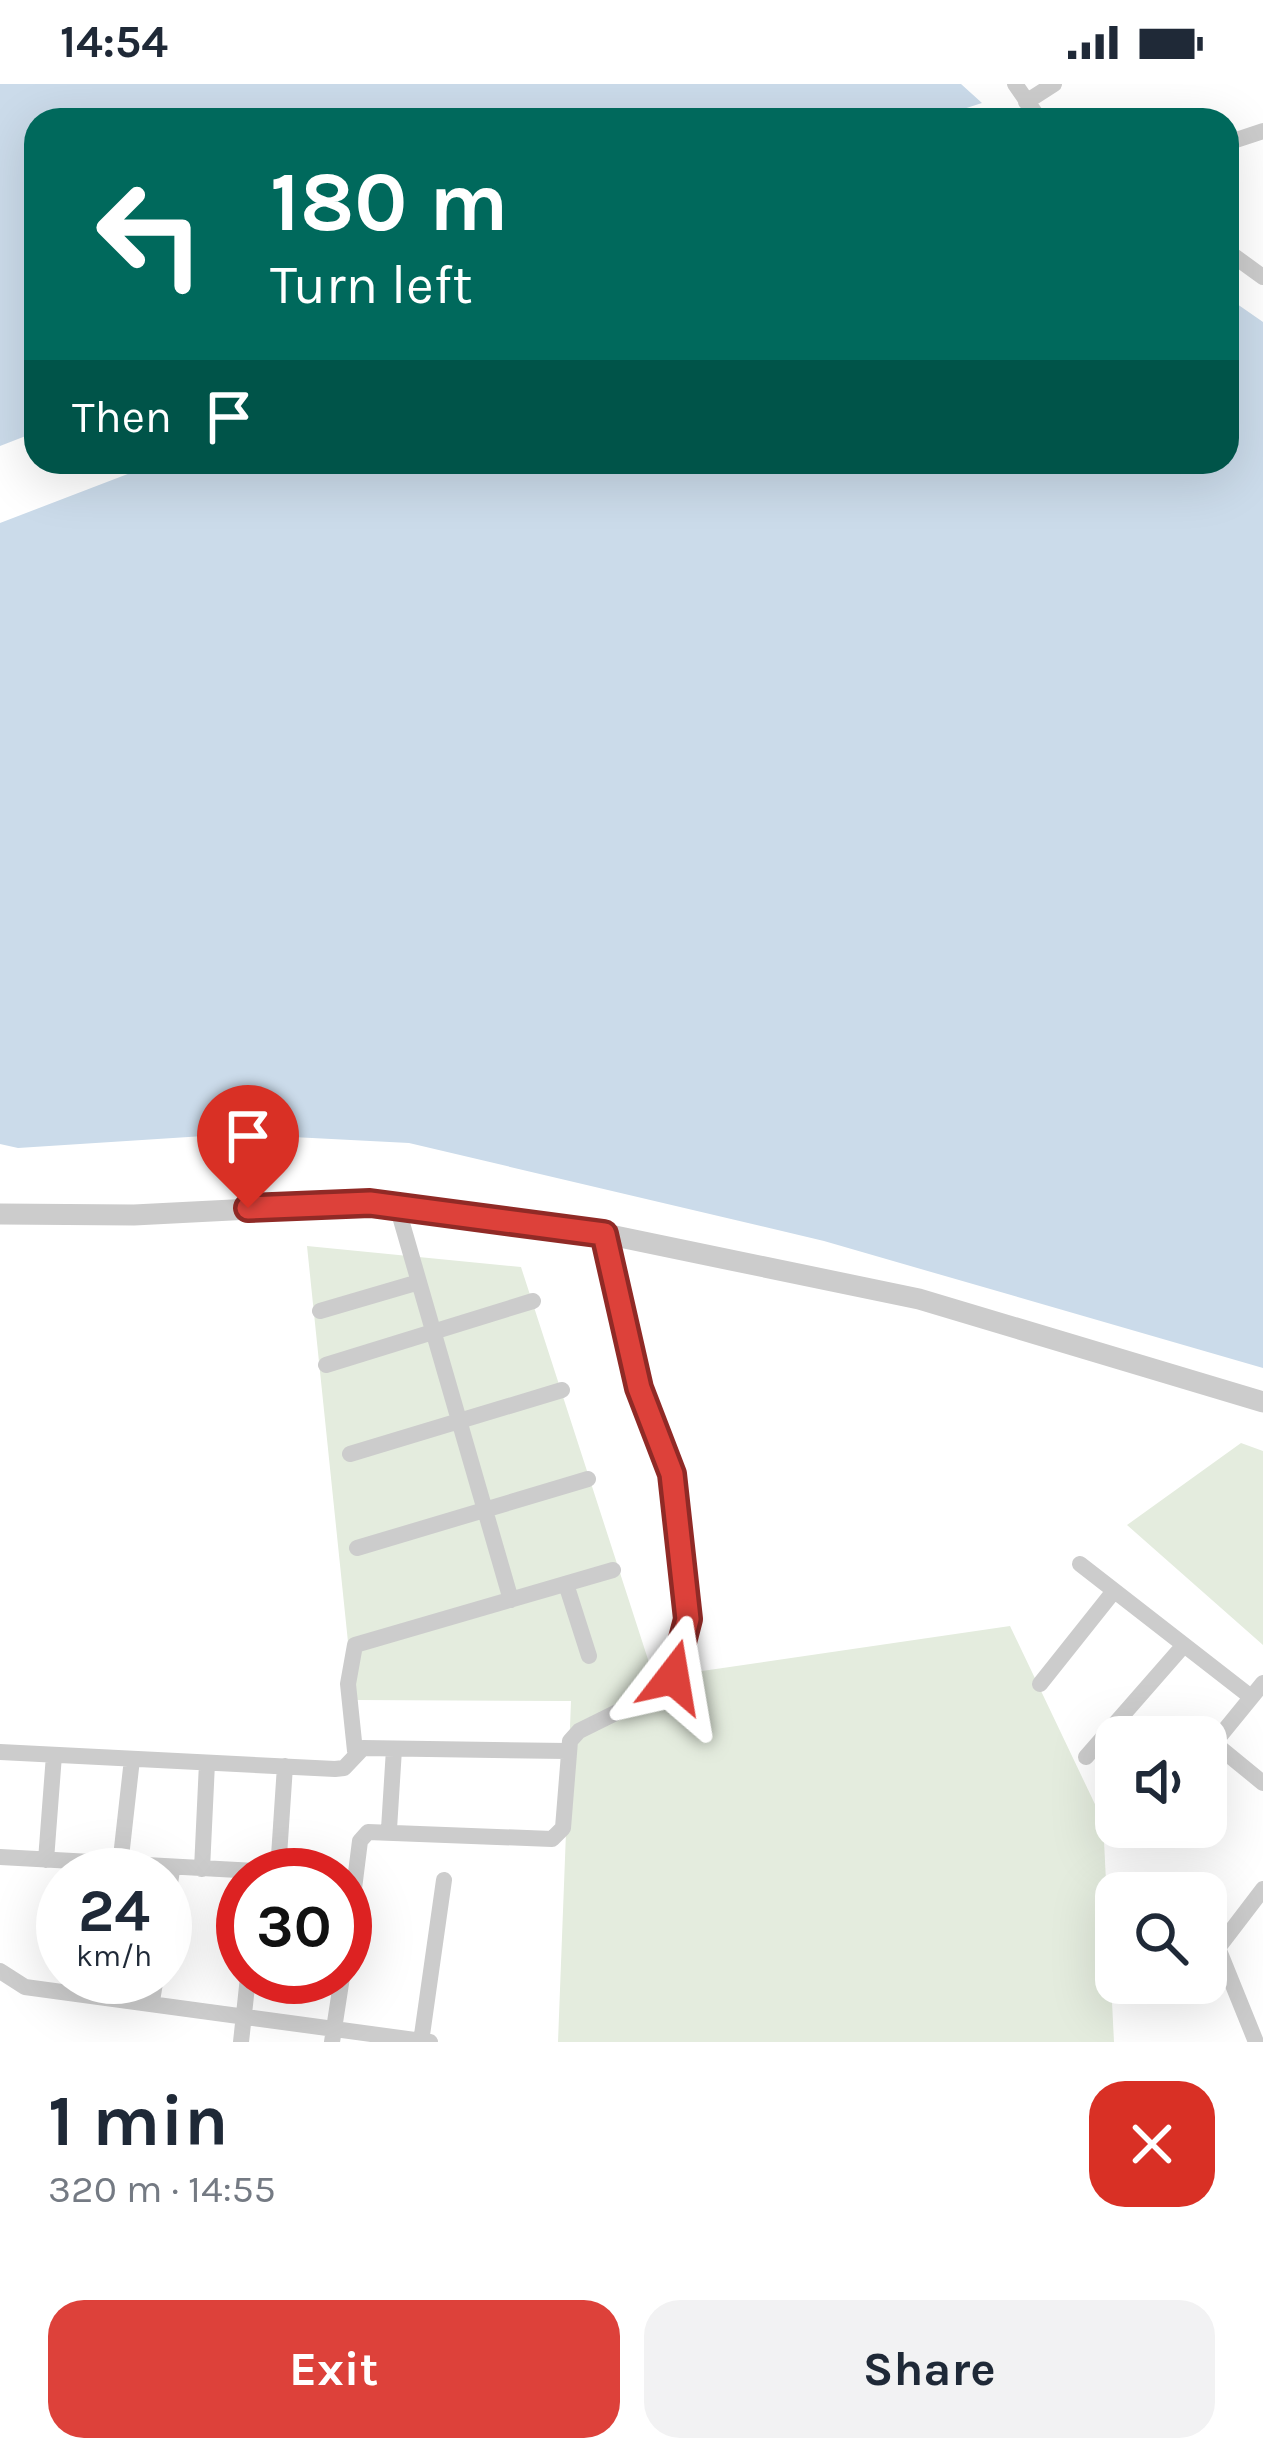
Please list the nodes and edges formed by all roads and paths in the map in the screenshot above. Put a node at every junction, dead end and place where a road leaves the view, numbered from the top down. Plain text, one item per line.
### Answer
1 (1015, 84) edge
2 (1054, 84) edge
3 (1027, 102) junction
4 (1031, 108) edge
5 (397, 1206) junction
6 (0, 1214) edge
7 (604, 1234) junction
8 (419, 1282) junction
9 (533, 1301) dead end
10 (320, 1311) dead end
11 (434, 1332) junction
12 (326, 1365) dead end
13 (562, 1390) dead end
14 (1263, 1402) edge
15 (460, 1421) junction
16 (350, 1454) dead end
17 (588, 1479) dead end
18 (485, 1510) junction
19 (357, 1548) dead end
20 (1080, 1564) dead end
21 (613, 1570) dead end
22 (566, 1584) junction
23 (1114, 1591) junction
24 (511, 1600) junction
25 (1184, 1645) junction
26 (589, 1656) dead end
27 (1040, 1684) dead end
28 (1257, 1690) edge
29 (1227, 1727) edge
30 (394, 1749) junction
31 (356, 1751) junction
32 (567, 1751) junction
33 (0, 1752) edge
34 (54, 1755) junction
35 (1086, 1757) dead end
36 (132, 1759) junction
37 (1227, 1759) edge
38 (207, 1762) junction
39 (284, 1766) junction
40 (1263, 1783) edge
41 (389, 1828) junction
42 (47, 1848) edge
43 (122, 1848) edge
44 (272, 1848) edge
45 (358, 1848) edge
46 (0, 1857) edge
47 (36, 1859) edge
48 (192, 1869) edge
49 (202, 1869) junction
50 (216, 1870) edge
51 (444, 1880) dead end
52 (1263, 1889) edge
53 (1227, 1931) edge
54 (0, 1971) edge
55 (1227, 1980) edge
56 (25, 1987) junction
57 (0, 1988) edge
58 (36, 1988) edge
59 (180, 2004) edge
60 (244, 2004) edge
61 (338, 2004) edge
62 (243, 2013) junction
63 (333, 2034) edge
64 (241, 2042) edge
65 (424, 2042) edge
66 (1256, 2042) edge

1 - 3 street
2 - 3 street
3 - 4 street
5 - 6 street
5 - 7 street
5 - 8 street
7 - 14 street
7 - 32 street
8 - 10 street
8 - 11 street
9 - 11 street
11 - 12 street
11 - 15 street
13 - 15 street
15 - 16 street
15 - 18 street
17 - 18 street
18 - 19 street
18 - 24 street
20 - 23 street
21 - 22 street
22 - 24 street
22 - 26 street
23 - 25 street
23 - 27 street
24 - 31 street
25 - 28 street
25 - 35 street
28 - 29 street
30 - 31 street
30 - 32 street
30 - 41 street
31 - 39 street
32 - 41 street
33 - 34 street
34 - 36 street
34 - 42 street
36 - 38 street
36 - 43 street
37 - 40 street
38 - 39 street
38 - 49 street
39 - 44 street
41 - 45 street
46 - 47 street
48 - 49 street
49 - 50 street
51 - 65 street
52 - 53 street
54 - 56 street
55 - 66 street
56 - 57 street
56 - 58 street
59 - 62 street
60 - 62 street
61 - 63 street
62 - 63 street
62 - 64 street
63 - 65 street

